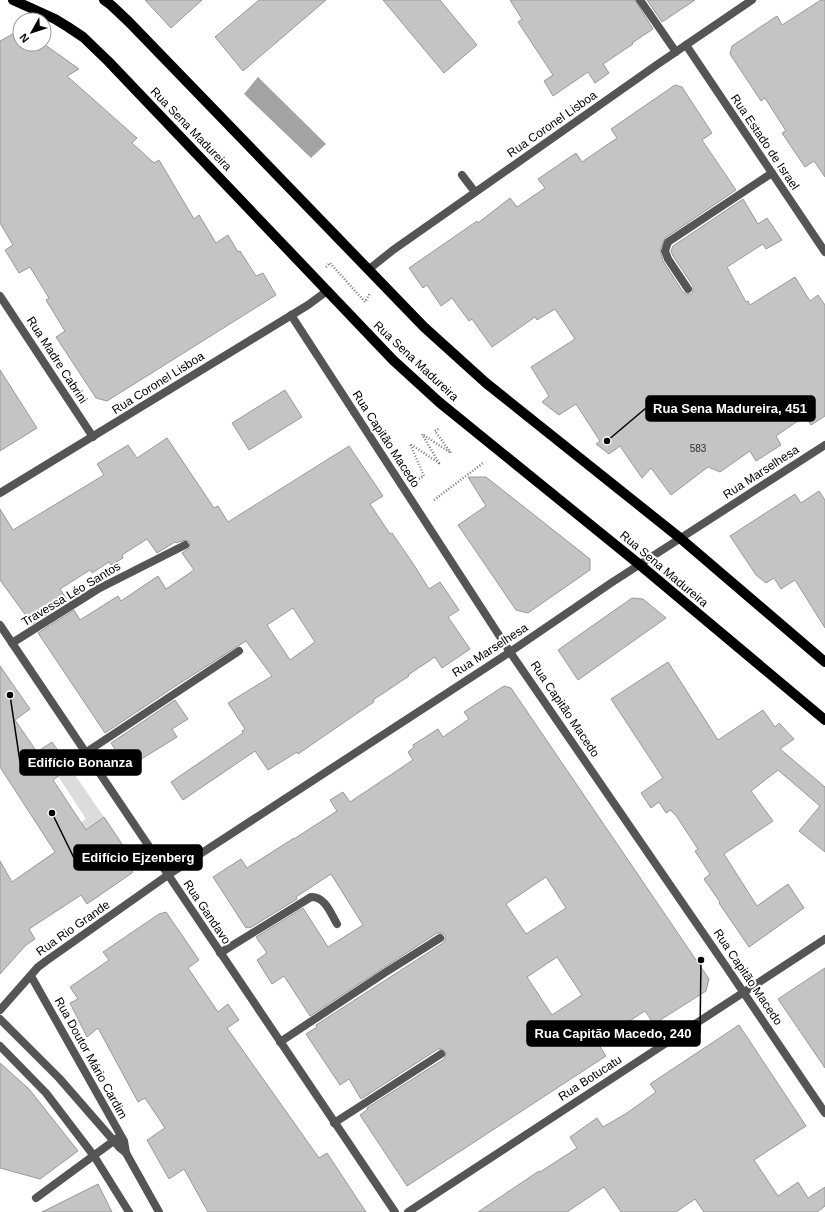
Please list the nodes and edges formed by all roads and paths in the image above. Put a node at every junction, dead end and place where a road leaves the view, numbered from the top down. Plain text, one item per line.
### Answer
1 (13, 0) edge
2 (104, 0) edge
3 (640, 0) edge
4 (752, 0) edge
5 (686, 44) junction
6 (676, 52) junction
7 (772, 173) junction
8 (462, 175) dead end
9 (475, 192) junction
10 (825, 252) edge
11 (327, 265) dead end
12 (368, 270) junction
13 (688, 289) dead end
14 (327, 291) junction
15 (0, 296) edge
16 (368, 298) dead end
17 (291, 315) junction
18 (440, 428) dead end
19 (93, 437) junction
20 (825, 445) edge
21 (483, 463) dead end
22 (419, 479) dead end
23 (0, 493) edge
24 (434, 500) dead end
25 (680, 538) junction
26 (185, 545) dead end
27 (640, 565) junction
28 (0, 625) edge
29 (12, 643) junction
30 (239, 651) dead end
31 (510, 652) junction
32 (825, 662) edge
33 (825, 720) edge
34 (85, 753) junction
35 (168, 875) junction
36 (337, 924) dead end
37 (440, 938) dead end
38 (825, 939) edge
39 (220, 953) junction
40 (31, 976) junction
41 (743, 992) junction
42 (0, 1010) edge
43 (0, 1019) edge
44 (280, 1042) junction
45 (0, 1046) edge
46 (441, 1054) dead end
47 (825, 1113) edge
48 (334, 1123) junction
49 (118, 1138) junction
50 (94, 1156) junction
51 (36, 1198) dead end
52 (129, 1212) edge
53 (159, 1212) edge
54 (395, 1212) edge
55 (408, 1212) edge

1 - 14 main road, Rua Sena Madureira
2 - 12 main road
3 - 6 street
4 - 5 street, Rua Coronel Lisboa
5 - 6 street, Rua Coronel Lisboa
5 - 7 street, Rua Estado de Israel
6 - 9 street, Rua Coronel Lisboa
7 - 10 street, Rua Estado de Israel
7 - 13 street
8 - 9 street
9 - 12 street, Rua Coronel Lisboa
11 - 16 path
12 - 25 main road
14 - 17 street, Rua Coronel Lisboa
14 - 27 main road, Rua Sena Madureira
15 - 19 street, Rua Madre Cabrini
17 - 19 street, Rua Coronel Lisboa
17 - 31 street, Rua Capitão Macedo
18 - 22 path
19 - 23 street, Rua Coronel Lisboa
20 - 25 street, Rua Marselhesa
21 - 24 path
25 - 27 street, Rua Marselhesa
25 - 32 main road
26 - 29 street, Travessa Léo Santos
27 - 31 street, Rua Marselhesa
27 - 33 main road, Rua Sena Madureira
28 - 29 street, Rua Gandavo
29 - 34 street, Rua Gandavo
30 - 34 street
31 - 35 street, Rua Marselhesa
31 - 41 street, Rua Capitão Macedo
34 - 35 street, Rua Gandavo
35 - 39 street, Rua Gandavo
35 - 40 street, Rua Rio Grande
36 - 39 street
37 - 44 street
38 - 41 street, Rua Botucatu
39 - 44 street, Rua Gandavo
40 - 42 street, Rua Rio Grande
40 - 49 street, Rua Doutor Mário Cardim
41 - 47 street, Rua Capitão Macedo
41 - 55 street, Rua Botucatu
43 - 49 street, Rua Doutor Mário Cardim
44 - 48 street, Rua Gandavo
45 - 50 street
46 - 48 street
48 - 54 street, Rua Gandavo
49 - 50 street
49 - 53 street, Rua Doutor Mário Cardim
50 - 51 street
50 - 52 street

